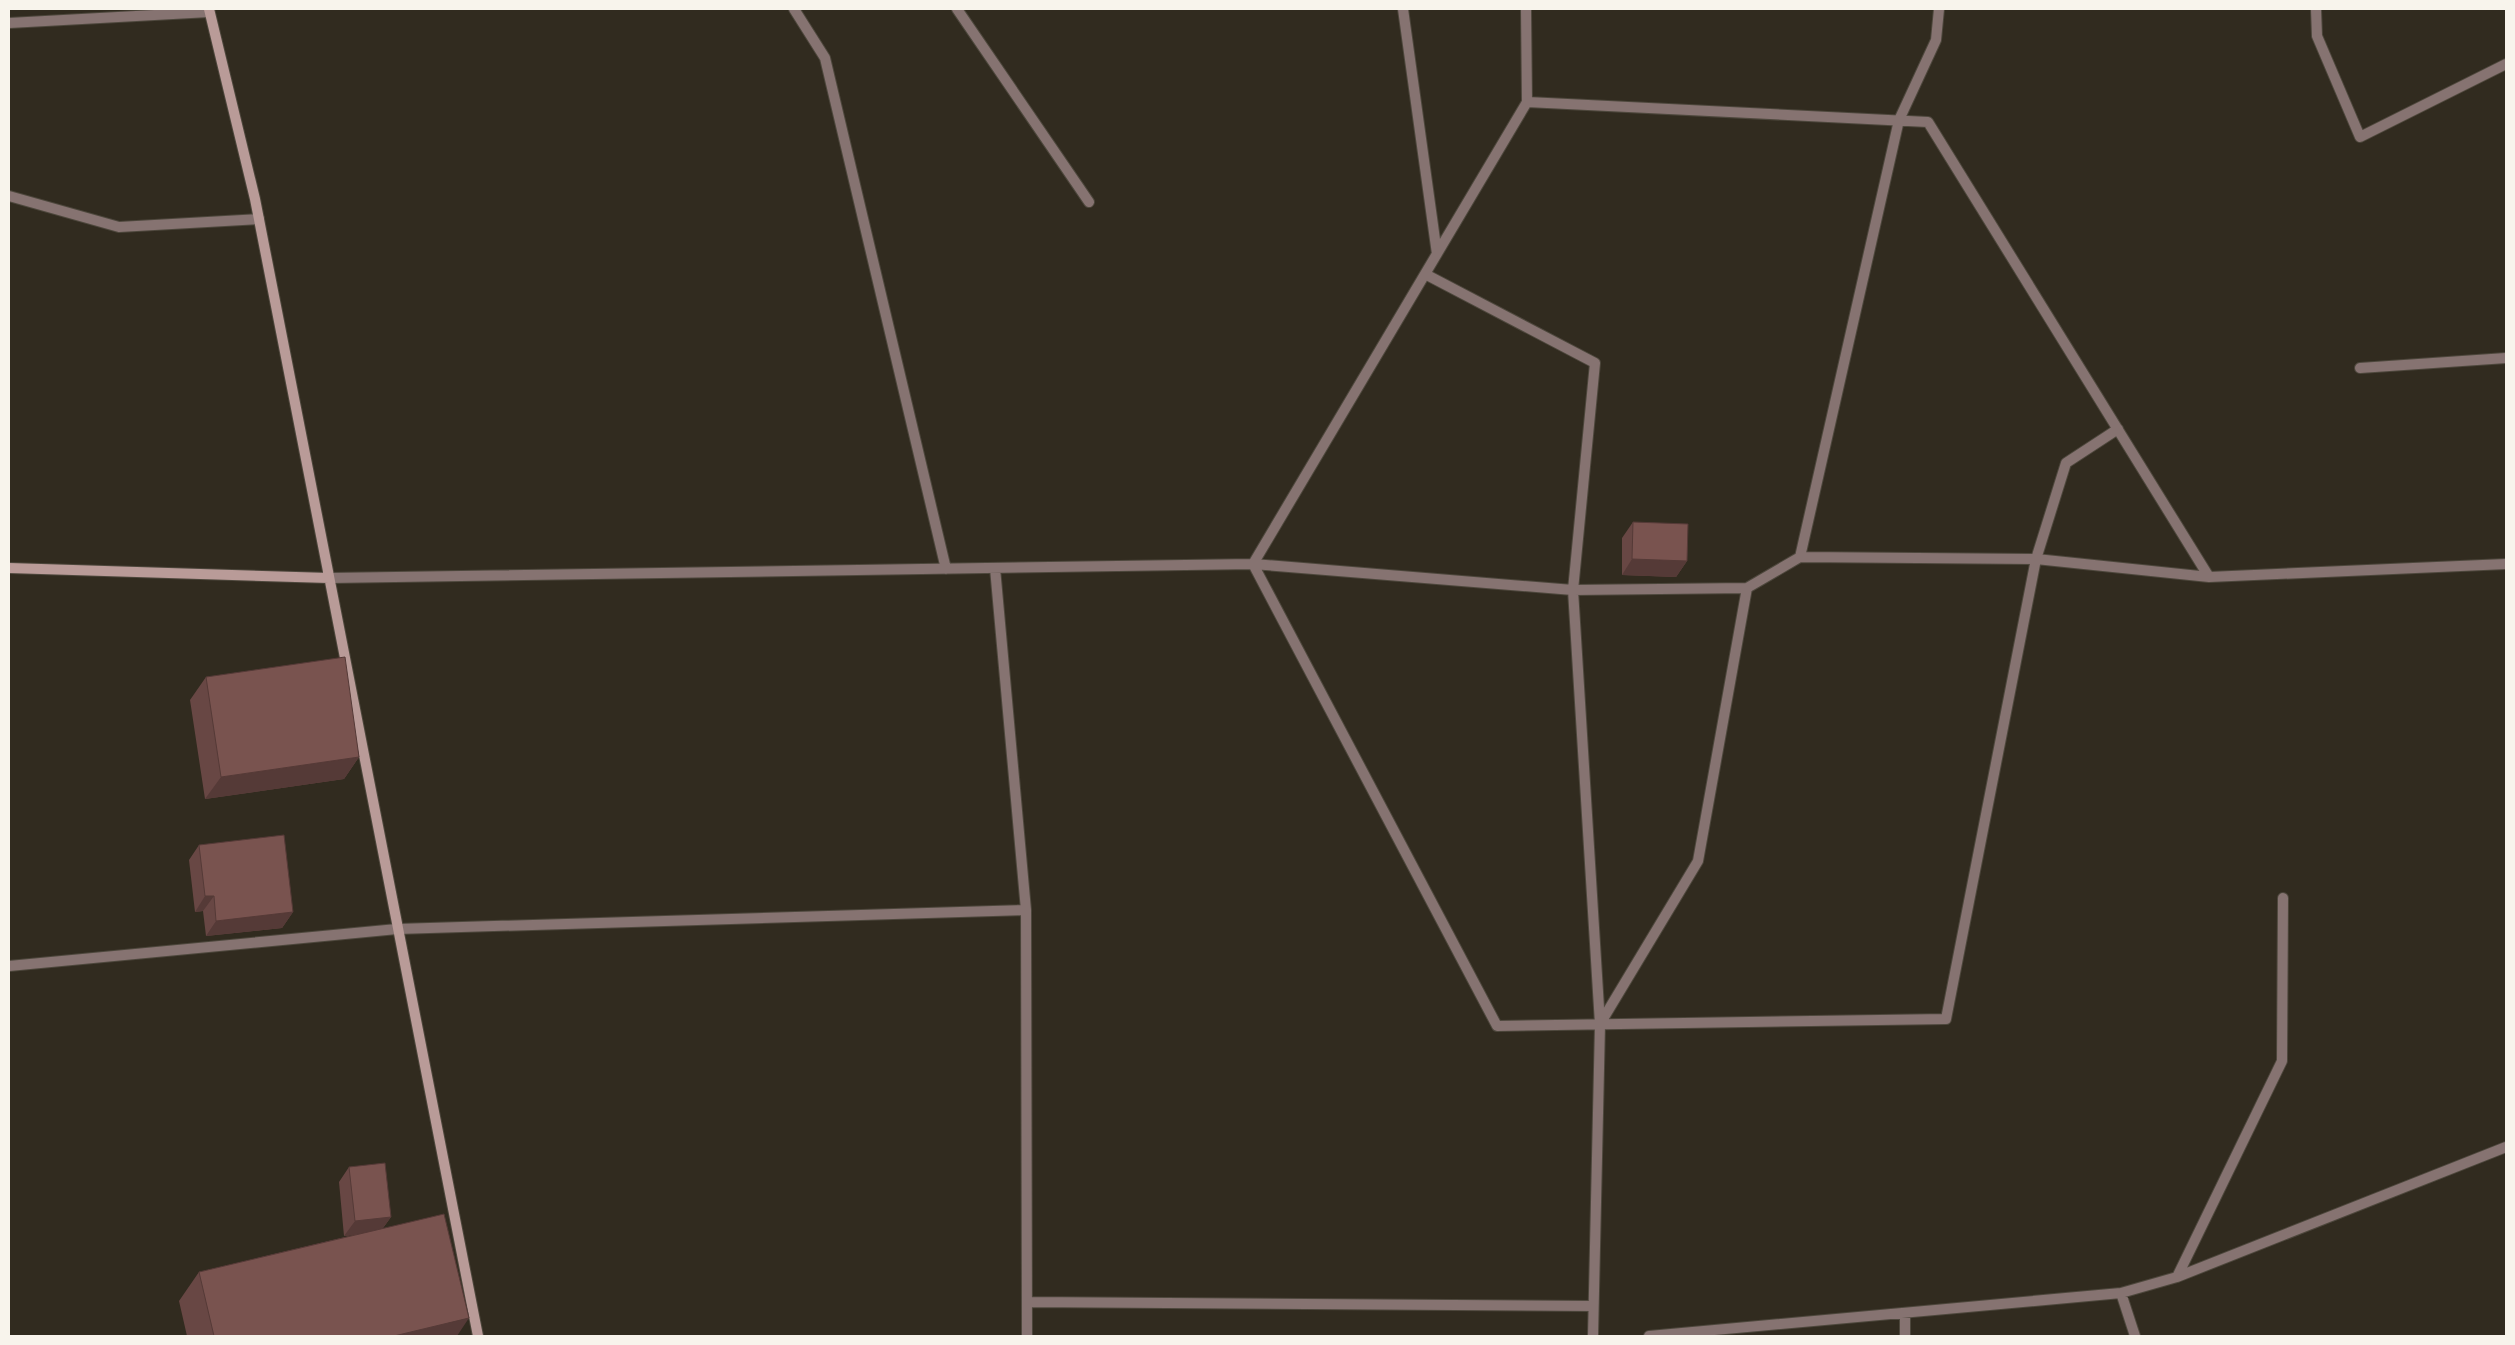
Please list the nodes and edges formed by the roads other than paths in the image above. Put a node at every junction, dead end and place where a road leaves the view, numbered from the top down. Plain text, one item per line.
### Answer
1 (794, 9) edge
2 (957, 9) edge
3 (1403, 9) edge
4 (1526, 9) edge
5 (1939, 9) edge
6 (2316, 9) edge
7 (209, 11) edge
8 (9, 23) edge
9 (2506, 64) edge
10 (1527, 102) junction
11 (1899, 120) junction
12 (9, 196) edge
13 (1089, 202) dead end
14 (259, 219) junction
15 (1438, 254) junction
16 (1425, 274) junction
17 (2506, 358) edge
18 (2360, 368) dead end
19 (2118, 429) junction
20 (1800, 557) junction
21 (2036, 559) junction
22 (1253, 564) junction
23 (2506, 564) edge
24 (9, 568) edge
25 (995, 568) junction
26 (946, 569) junction
27 (2209, 577) junction
28 (329, 578) junction
29 (1747, 588) junction
30 (1573, 590) junction
31 (2283, 898) dead end
32 (1026, 910) junction
33 (397, 929) junction
34 (9, 966) edge
35 (1600, 1024) junction
36 (2506, 1147) edge
37 (2177, 1277) junction
38 (2121, 1293) junction
39 (1027, 1302) junction
40 (1594, 1306) junction
41 (1905, 1313) junction
42 (478, 1336) edge
43 (1027, 1336) edge
44 (1593, 1336) edge
45 (1649, 1336) edge
46 (1904, 1336) edge
47 (2135, 1336) edge

1 - 26 street
2 - 13 street
3 - 15 street
4 - 10 street
5 - 11 street
6 - 9 street
7 - 8 street
7 - 14 main road
10 - 11 street
10 - 15 street
11 - 19 street
11 - 20 street
12 - 14 street
14 - 28 main road
15 - 16 street
16 - 22 street
16 - 30 street
17 - 18 street
19 - 21 street
19 - 27 street
20 - 21 street
20 - 29 street
21 - 27 street
21 - 35 street
22 - 25 street
22 - 30 street
22 - 35 street
23 - 27 street
24 - 28 main road
25 - 26 street
25 - 32 street
26 - 28 street
28 - 33 main road
29 - 30 street
29 - 35 street
30 - 35 street
31 - 37 street
32 - 33 street
32 - 39 street
33 - 34 street
33 - 42 main road
35 - 40 street
36 - 37 street
37 - 38 street
38 - 41 street
38 - 47 street
39 - 40 street
39 - 43 street
40 - 44 street
41 - 45 street
41 - 46 street

